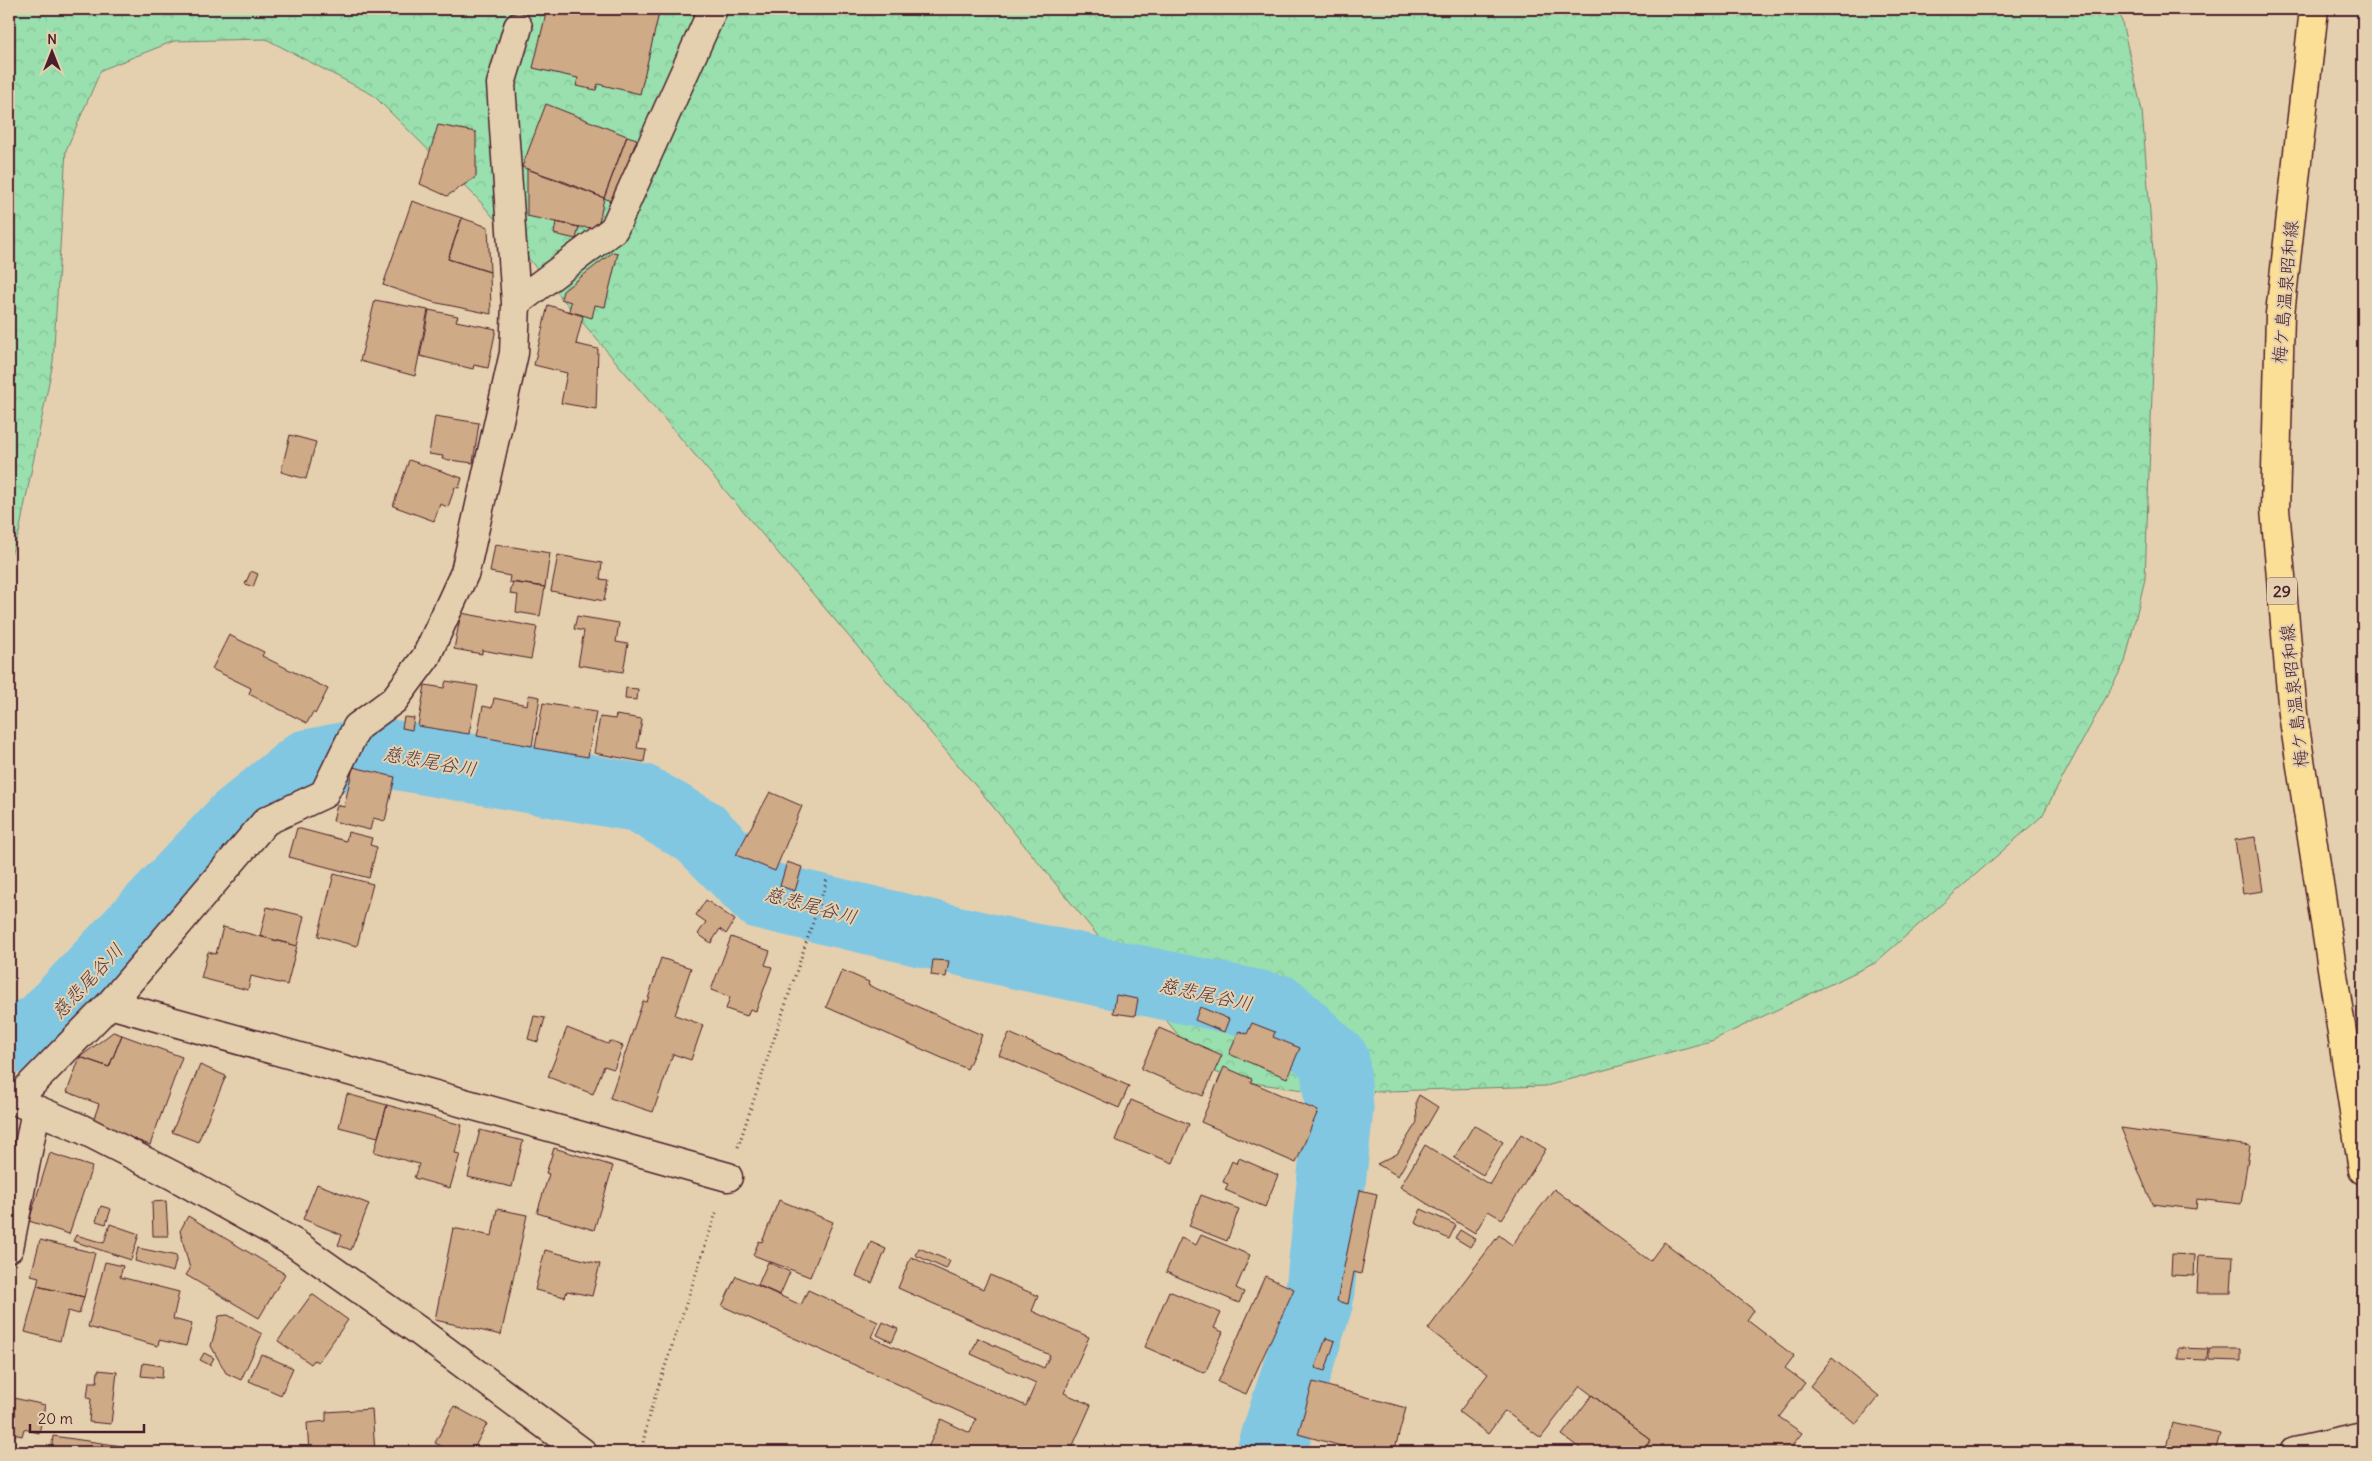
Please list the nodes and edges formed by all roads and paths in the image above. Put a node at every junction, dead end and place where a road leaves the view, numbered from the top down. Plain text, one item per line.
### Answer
1 (713, 9) edge
2 (2314, 9) edge
3 (518, 27) dead end
4 (516, 303) junction
5 (110, 1004) junction
6 (20, 1103) edge
7 (2363, 1170) edge
8 (728, 1177) dead end
9 (9, 1248) edge
10 (2363, 1437) edge
11 (582, 1452) edge
12 (2294, 1452) edge

1 - 4 street
2 - 7 main road, 梅ケ島温泉昭和線 / 29
3 - 4 street
4 - 5 street
5 - 6 street
5 - 8 street
6 - 9 street
6 - 11 street
10 - 12 street

